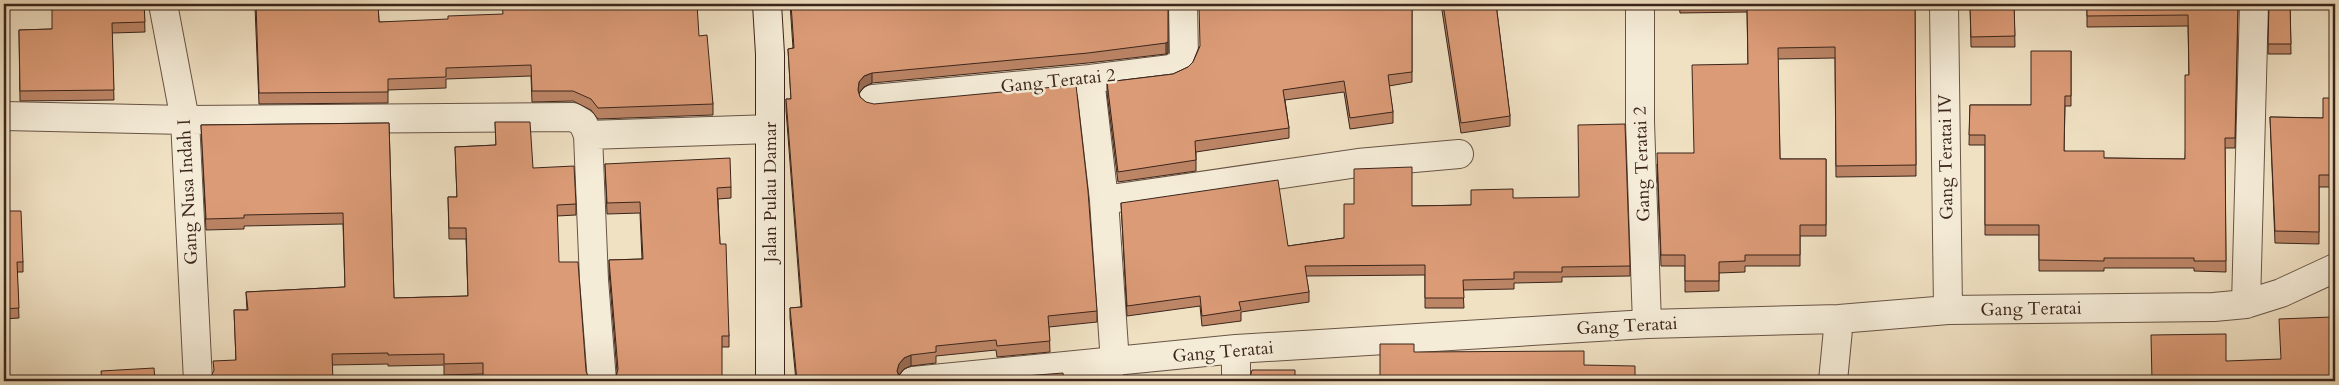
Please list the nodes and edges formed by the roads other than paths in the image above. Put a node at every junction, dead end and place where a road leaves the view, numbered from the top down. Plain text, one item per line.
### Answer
1 (163, 4) edge
2 (767, 4) edge
3 (1183, 4) edge
4 (1640, 4) edge
5 (1944, 4) edge
6 (2254, 4) edge
7 (1090, 79) junction
8 (873, 99) dead end
9 (4, 116) edge
10 (185, 120) junction
11 (770, 128) junction
12 (588, 135) junction
13 (1459, 154) dead end
14 (1104, 200) junction
15 (2335, 268) edge
16 (2246, 304) junction
17 (1948, 310) junction
18 (1839, 319) junction
19 (1647, 324) junction
20 (1236, 349) junction
21 (1115, 363) junction
22 (198, 381) edge
23 (602, 381) edge
24 (770, 381) edge
25 (913, 381) edge
26 (1236, 381) edge
27 (1832, 381) edge

1 - 10 street, Gang Nusa Indah I
2 - 11 street, Jalan Pulau Damar
3 - 7 street, Gang Teratai 2
4 - 19 street, Gang Teratai 2
5 - 17 street, Gang Teratai IV
6 - 16 street
7 - 8 street, Gang Teratai 2
7 - 14 street
9 - 10 street
10 - 12 street
10 - 22 street, Gang Nusa Indah I
11 - 12 street
11 - 24 street, Jalan Pulau Damar
12 - 23 street
13 - 14 street
14 - 21 street
15 - 16 street, Gang Teratai
16 - 17 street, Gang Teratai
17 - 18 street, Gang Teratai
18 - 19 street, Gang Teratai
18 - 27 street
19 - 20 street, Gang Teratai
20 - 21 street, Gang Teratai
20 - 26 street
21 - 25 street, Gang Teratai

